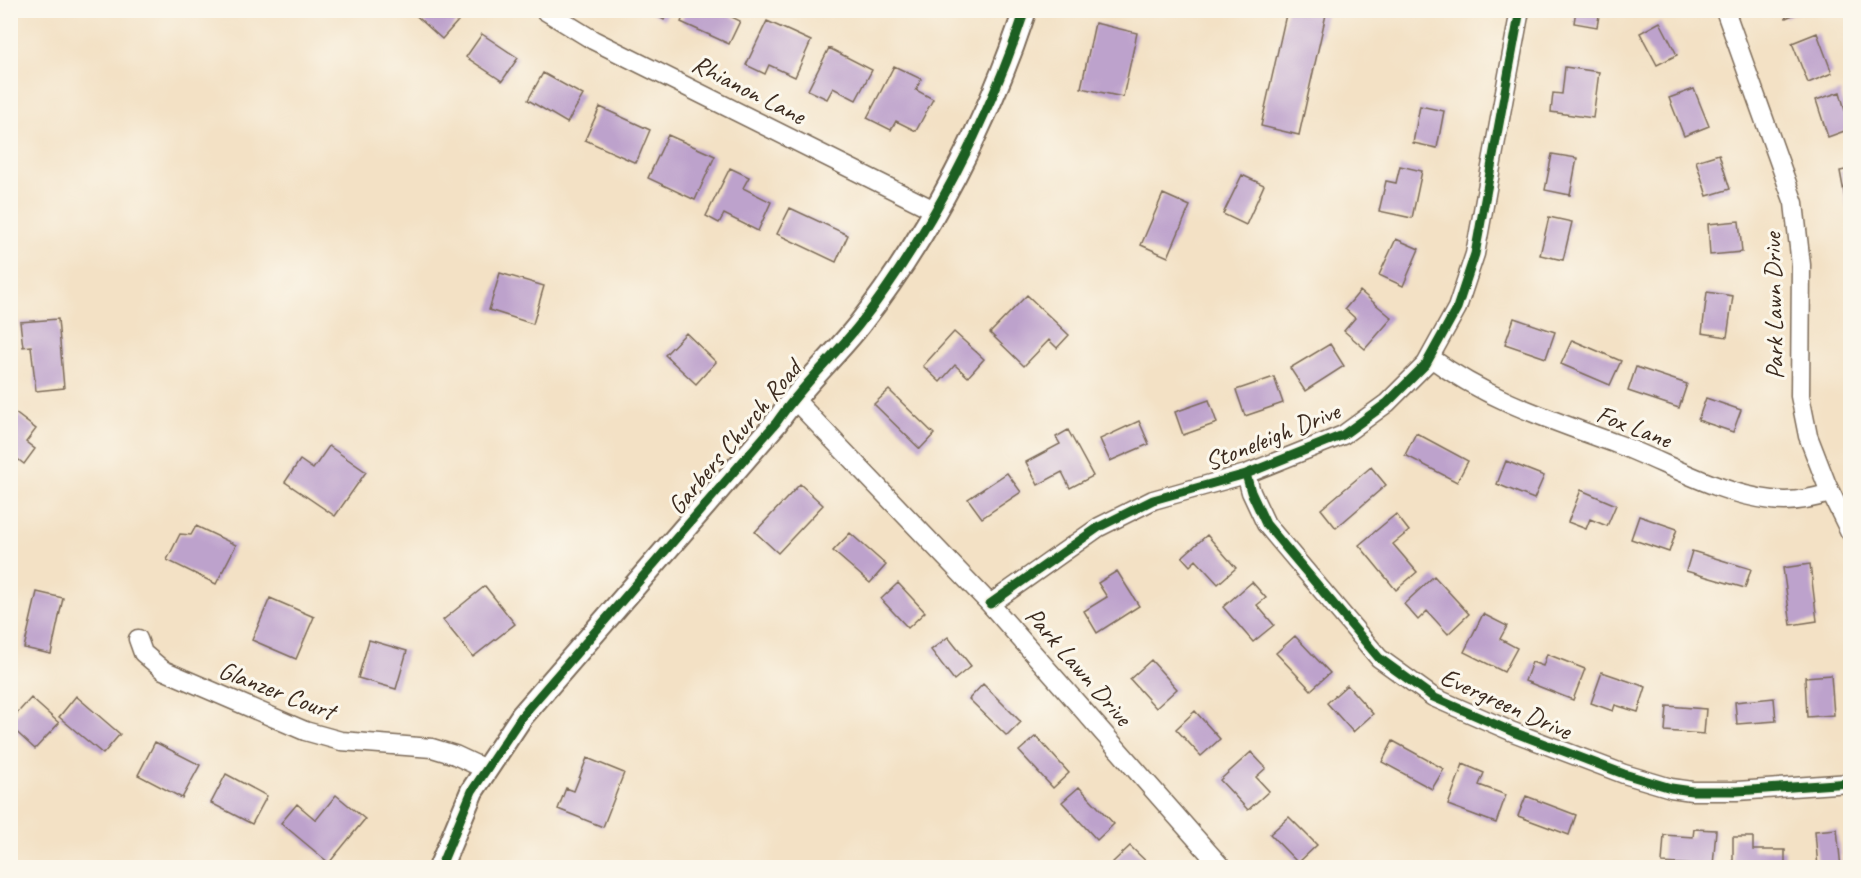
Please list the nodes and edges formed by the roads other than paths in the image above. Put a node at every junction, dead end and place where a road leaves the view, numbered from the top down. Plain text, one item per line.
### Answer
1 (544, 10) edge
2 (1025, 10) edge
3 (1520, 10) edge
4 (1725, 10) edge
5 (934, 210) junction
6 (1431, 358) junction
7 (793, 398) junction
8 (1246, 474) junction
9 (1830, 493) junction
10 (1851, 532) edge
11 (990, 604) junction
12 (138, 639) dead end
13 (485, 769) junction
14 (1851, 783) edge
15 (440, 867) edge
16 (1222, 867) edge

1 - 5 street, Rhianon Lane
2 - 5 street, Garbers Church Road
3 - 6 street, Stoneleigh Drive
4 - 9 street, Park Lawn Drive
5 - 7 street, Garbers Church Road
6 - 8 street, Stoneleigh Drive
6 - 9 street, Fox Lane
7 - 11 street, Park Lawn Drive
7 - 13 street, Garbers Church Road
8 - 11 street, Stoneleigh Drive
8 - 14 street, Evergreen Drive
9 - 10 street, Park Lawn Drive
11 - 16 street, Park Lawn Drive
12 - 13 street, Glanzer Court
13 - 15 street, Garbers Church Road

